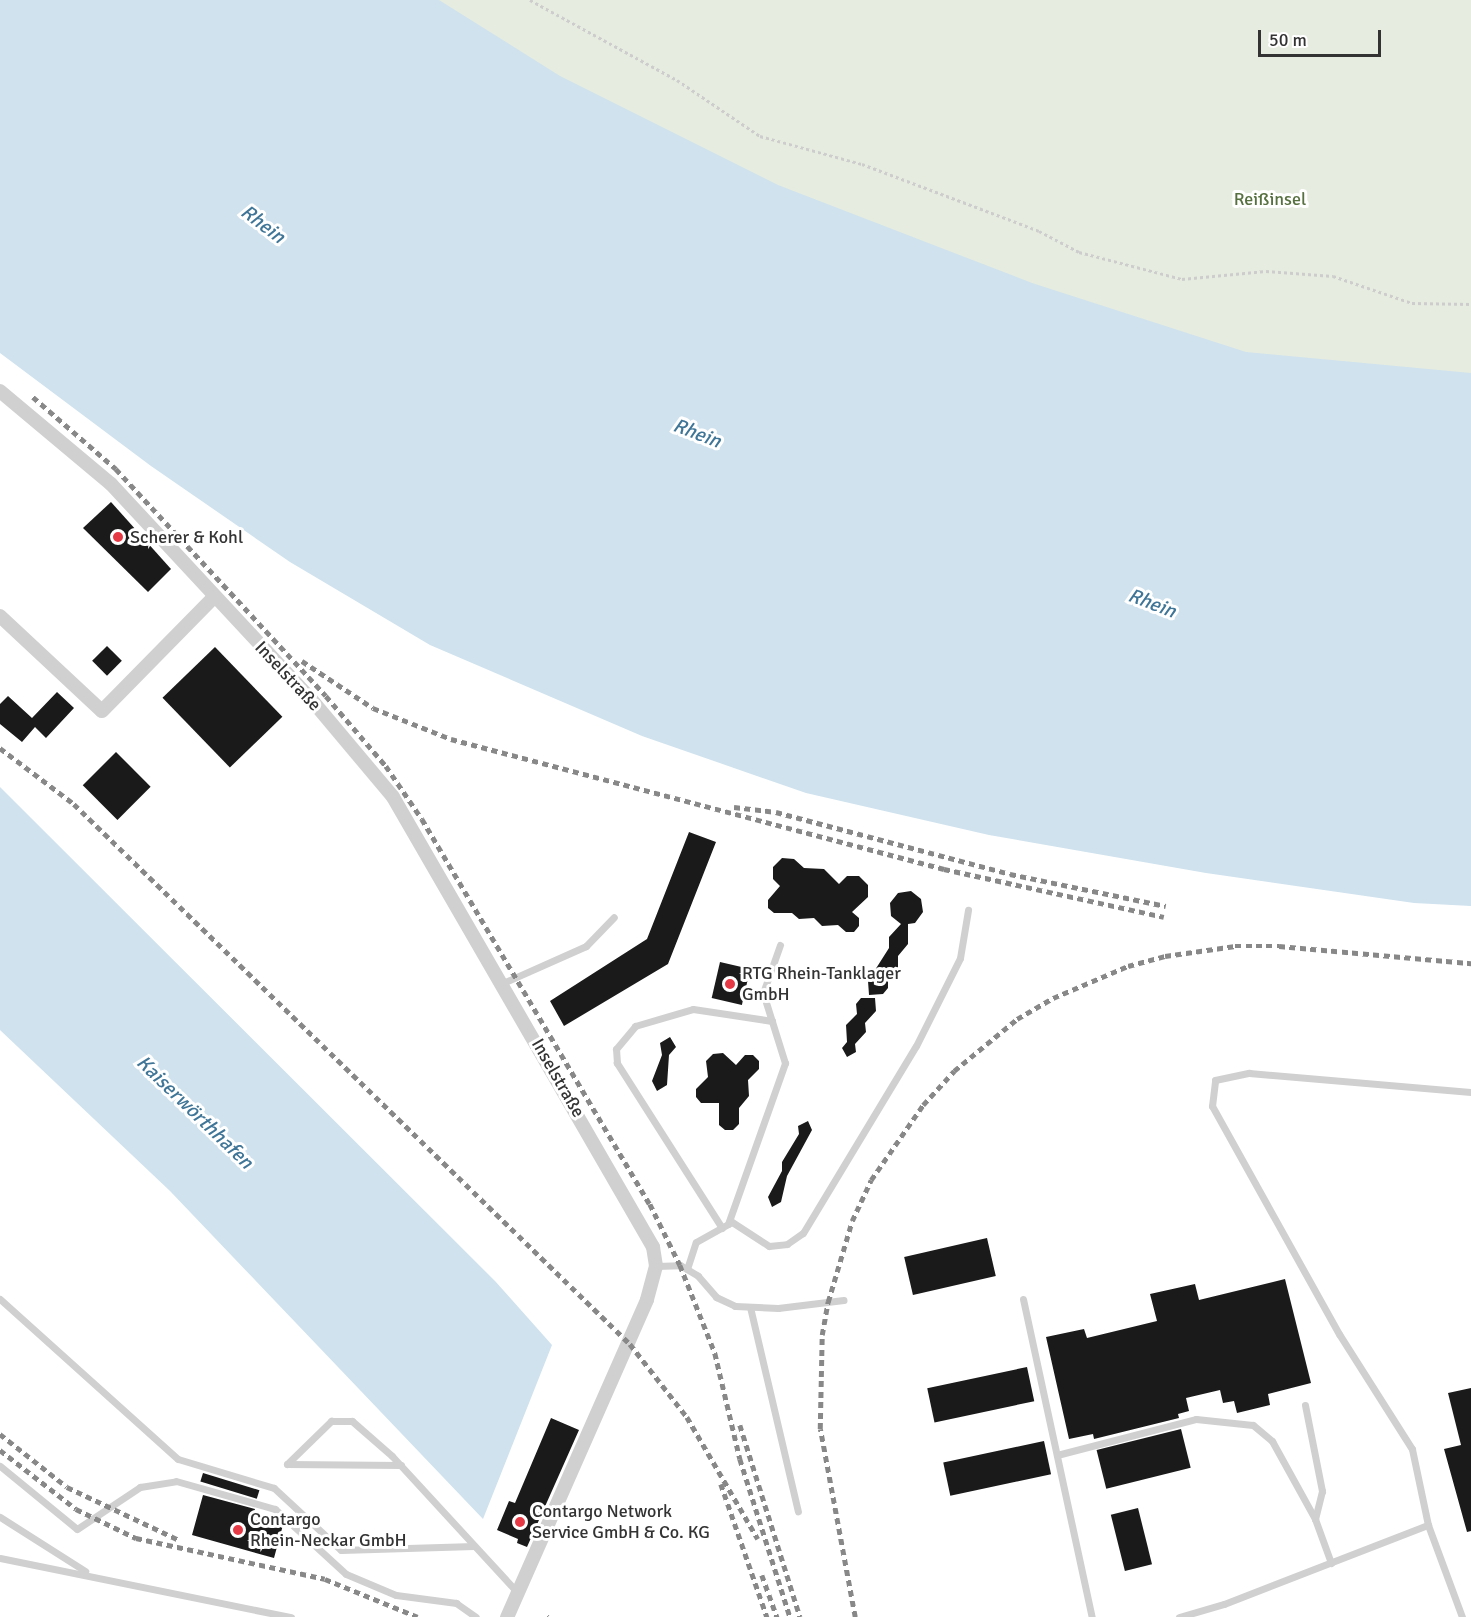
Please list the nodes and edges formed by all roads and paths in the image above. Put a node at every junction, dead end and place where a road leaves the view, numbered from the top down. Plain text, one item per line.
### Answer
1 (530, 0) edge
2 (1471, 304) edge
3 (0, 391) edge
4 (214, 597) junction
5 (0, 616) edge
6 (968, 910) dead end
7 (614, 917) dead end
8 (780, 945) dead end
9 (503, 983) junction
10 (772, 1021) junction
11 (1471, 1092) edge
12 (725, 1226) junction
13 (656, 1266) junction
14 (687, 1269) junction
15 (0, 1299) edge
16 (1023, 1299) dead end
17 (844, 1300) dead end
18 (750, 1307) junction
19 (1305, 1405) dead end
20 (1057, 1455) junction
21 (401, 1465) junction
22 (0, 1466) edge
23 (798, 1511) dead end
24 (0, 1517) edge
25 (1315, 1519) junction
26 (1428, 1525) junction
27 (474, 1546) junction
28 (0, 1558) edge
29 (1331, 1563) junction
30 (90, 1574) junction
31 (518, 1593) junction
32 (291, 1617) edge
33 (476, 1617) edge
34 (507, 1617) edge
35 (1092, 1617) edge
36 (1179, 1617) edge
37 (1462, 1617) edge

1 - 2 path
3 - 4 street, Inselstraße
4 - 5 street
4 - 9 street, Inselstraße
6 - 12 lane
7 - 9 lane
8 - 10 lane
9 - 13 street, Inselstraße
10 - 12 lane
10 - 12 lane
11 - 26 lane
12 - 14 lane
13 - 14 lane
13 - 31 street
14 - 18 lane
15 - 27 lane
16 - 20 lane
17 - 18 lane
18 - 23 lane
19 - 25 lane
20 - 25 lane
20 - 35 lane
21 - 21 lane
21 - 27 lane
22 - 33 lane
24 - 30 lane
25 - 29 lane
26 - 29 lane
26 - 37 lane
27 - 31 lane
28 - 30 lane
29 - 36 lane
30 - 32 lane
31 - 34 street

